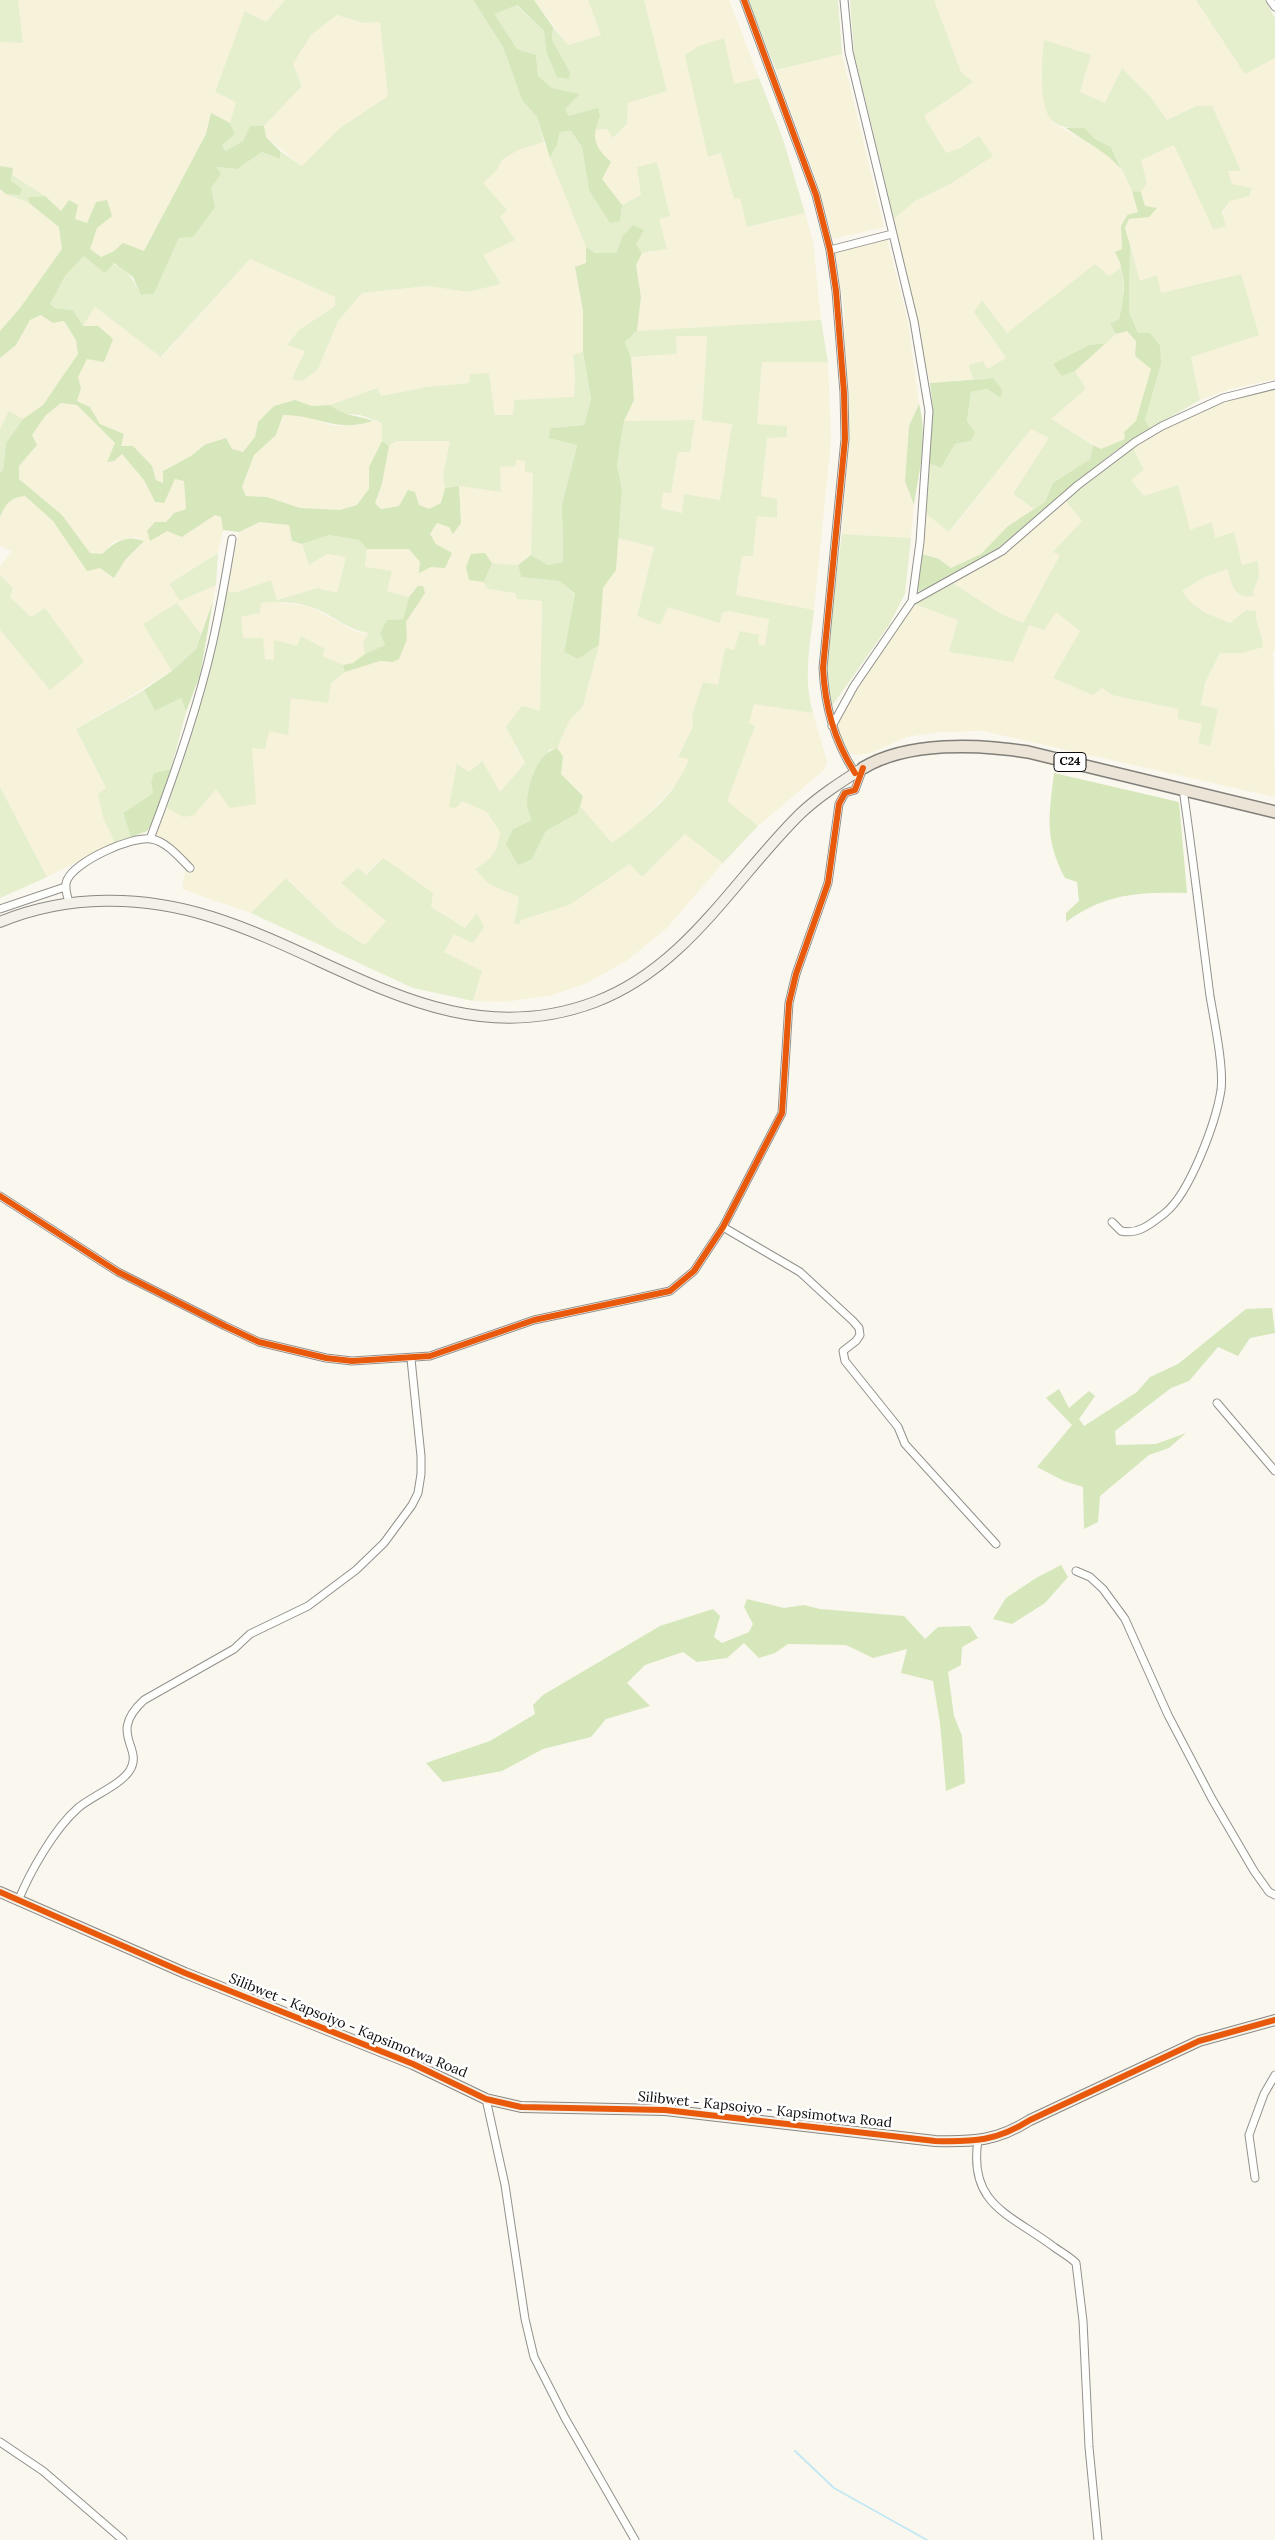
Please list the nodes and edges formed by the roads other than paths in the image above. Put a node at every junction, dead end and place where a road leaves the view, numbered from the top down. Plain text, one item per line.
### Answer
1 (744, 0) edge
2 (844, 0) edge
3 (1270, 0) edge
4 (1275, 7) edge
5 (892, 234) junction
6 (830, 250) junction
7 (1275, 385) edge
8 (232, 540) dead end
9 (912, 601) junction
10 (832, 726) junction
11 (859, 771) junction
12 (1183, 789) junction
13 (1275, 812) edge
14 (150, 839) junction
15 (190, 868) dead end
16 (65, 887) junction
17 (69, 902) junction
18 (0, 910) edge
19 (0, 922) edge
20 (0, 1196) edge
21 (1112, 1222) dead end
22 (723, 1227) junction
23 (411, 1359) junction
24 (1217, 1403) dead end
25 (1275, 1471) edge
26 (996, 1544) dead end
27 (1076, 1571) dead end
28 (0, 1892) edge
29 (1275, 1895) edge
30 (18, 1901) junction
31 (1275, 2020) edge
32 (1275, 2075) edge
33 (486, 2099) junction
34 (978, 2140) junction
35 (1255, 2178) dead end
36 (0, 2442) edge
37 (123, 2540) edge
38 (635, 2540) edge
39 (1098, 2540) edge

1 - 6 street
2 - 5 street
3 - 4 street
5 - 6 street
5 - 9 street
6 - 10 street
7 - 9 street
8 - 14 street
9 - 10 street
10 - 11 street
11 - 12 main road, C24
11 - 17 street, C24
11 - 22 street
12 - 13 main road, C24
12 - 21 street
14 - 15 street
14 - 16 street
16 - 17 street
16 - 18 street
17 - 19 street, C24
20 - 23 street
22 - 23 street
22 - 26 street
23 - 30 street
24 - 25 street
27 - 29 street
28 - 30 street, Silibwet - Kapsoiyo - Kapsimotwa Road
30 - 33 street, Silibwet - Kapsoiyo - Kapsimotwa Road
31 - 34 street, Silibwet - Kapsoiyo - Kapsimotwa Road
32 - 35 street
33 - 34 street, Silibwet - Kapsoiyo - Kapsimotwa Road
33 - 38 street
34 - 39 street
36 - 37 street

